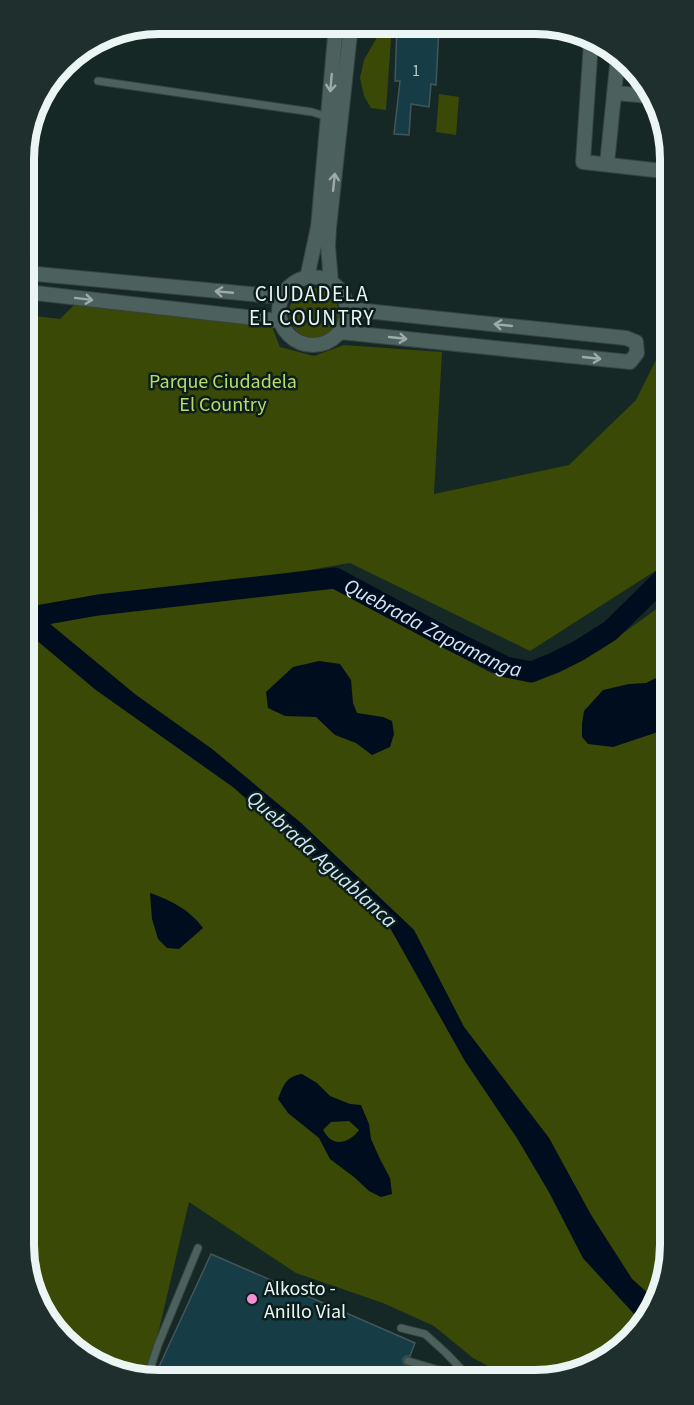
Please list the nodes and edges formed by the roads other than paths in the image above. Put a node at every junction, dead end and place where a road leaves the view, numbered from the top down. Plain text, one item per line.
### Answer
1 (335, 34) edge
2 (350, 34) edge
3 (591, 47) edge
4 (617, 66) edge
5 (98, 81) dead end
6 (614, 93) junction
7 (641, 95) edge
8 (328, 117) junction
9 (333, 138) junction
10 (607, 165) junction
11 (660, 171) edge
12 (35, 274) edge
13 (307, 278) junction
14 (331, 282) junction
15 (35, 293) edge
16 (282, 297) junction
17 (347, 309) junction
18 (281, 321) junction
19 (340, 332) junction
20 (198, 1248) dead end
21 (401, 1329) dead end
22 (408, 1361) dead end
23 (150, 1369) edge
24 (439, 1370) edge
25 (461, 1370) edge

1 -> 8 street
2 - 9 street
3 - 10 street
4 - 6 street
5 - 8 lane
6 - 7 street
6 - 10 street
8 - 9 street
9 - 13 street
14 -> 9 street
10 - 11 street
16 -> 12 street
13 - 14 street
13 - 16 street
14 - 17 street
15 -> 18 street
16 - 18 street
17 - 19 street
19 -> 17 street
18 - 19 street
20 - 23 lane
21 - 25 lane
22 - 24 lane

